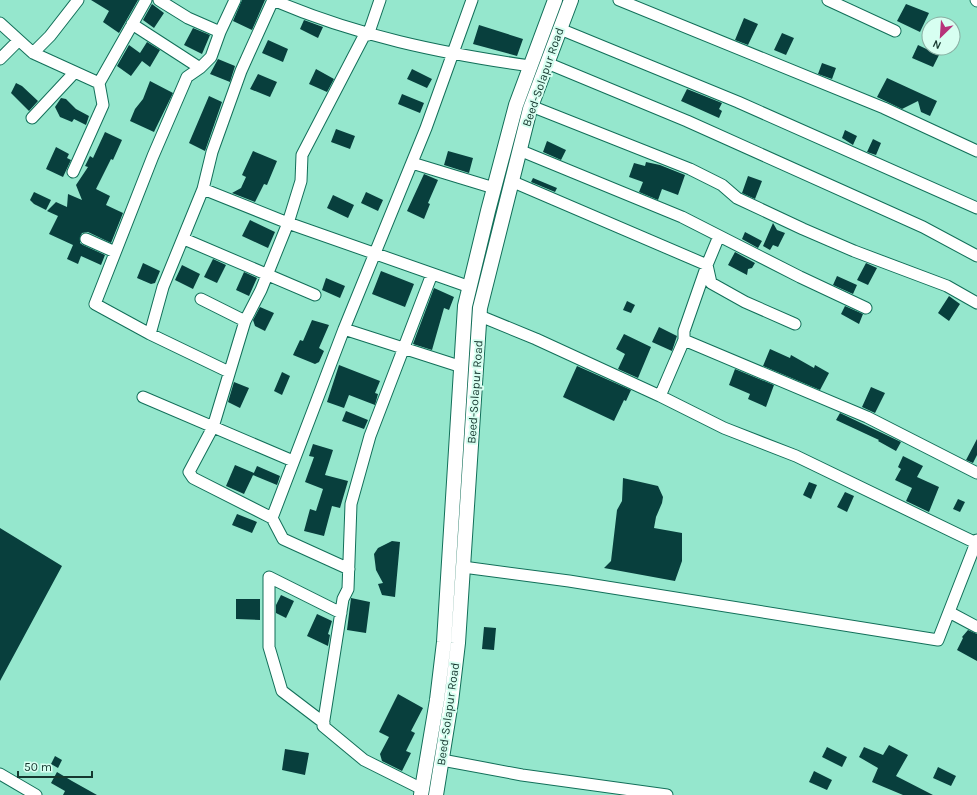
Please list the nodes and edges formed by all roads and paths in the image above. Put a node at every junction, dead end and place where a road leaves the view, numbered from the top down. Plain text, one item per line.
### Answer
1 (78, 0) edge
2 (146, 0) edge
3 (159, 0) edge
4 (235, 0) edge
5 (273, 0) edge
6 (380, 0) edge
7 (472, 0) edge
8 (555, 0) edge
9 (571, 0) edge
10 (619, 0) edge
11 (828, 0) edge
12 (0, 24) edge
13 (132, 24) junction
14 (560, 29) junction
15 (895, 31) dead end
16 (220, 32) junction
17 (367, 34) junction
18 (18, 41) junction
19 (33, 53) junction
20 (452, 54) junction
21 (0, 59) edge
22 (547, 63) junction
23 (530, 66) junction
24 (200, 68) junction
25 (74, 73) junction
26 (99, 83) junction
27 (531, 106) junction
28 (32, 118) dead end
29 (519, 150) junction
30 (977, 151) edge
31 (412, 163) junction
32 (72, 172) dead end
33 (511, 181) junction
34 (202, 188) junction
35 (494, 188) junction
36 (977, 208) edge
37 (288, 223) junction
38 (719, 236) junction
39 (86, 239) dead end
40 (184, 239) junction
41 (115, 252) junction
42 (375, 254) junction
43 (977, 256) edge
44 (707, 265) junction
45 (432, 274) junction
46 (267, 276) junction
47 (470, 287) junction
48 (315, 295) dead end
49 (201, 300) dead end
50 (977, 303) edge
51 (866, 308) dead end
52 (480, 316) junction
53 (245, 321) junction
54 (795, 324) dead end
55 (344, 329) junction
56 (150, 334) junction
57 (684, 340) junction
58 (403, 348) junction
59 (462, 367) junction
60 (229, 372) junction
61 (660, 396) junction
62 (143, 397) dead end
63 (213, 426) junction
64 (293, 461) junction
65 (977, 473) edge
66 (272, 518) junction
67 (976, 541) edge
68 (463, 567) junction
69 (349, 569) junction
70 (341, 612) junction
71 (949, 612) junction
72 (977, 626) edge
73 (324, 723) junction
74 (442, 760) junction
75 (0, 774) edge
76 (421, 792) edge
77 (36, 795) edge
78 (436, 795) edge
79 (667, 795) edge

1 - 19 street
2 - 13 street
3 - 16 street
4 - 16 street
5 - 17 street
5 - 34 street
6 - 17 street
7 - 20 street
8 - 23 main road, Beed-Solapur Road
9 - 14 main road, Beed-Solapur Road
10 - 30 street
11 - 15 street
12 - 18 street
13 - 24 street
13 - 26 street
14 - 22 main road, Beed-Solapur Road
14 - 36 street
16 - 24 street
17 - 20 street
17 - 37 street
18 - 19 street
18 - 21 street
19 - 25 street
20 - 23 street
20 - 31 street
22 - 27 main road, Beed-Solapur Road
22 - 43 street
23 - 35 main road, Beed-Solapur Road
24 - 41 street
25 - 26 street
25 - 28 street
26 - 32 street
27 - 29 main road, Beed-Solapur Road
27 - 50 street
29 - 33 main road, Beed-Solapur Road
29 - 38 street
31 - 35 street
31 - 42 street
33 - 44 street
33 - 52 main road, Beed-Solapur Road
34 - 37 street
34 - 40 street
35 - 47 main road, Beed-Solapur Road
37 - 42 street
37 - 46 street
38 - 44 street
38 - 51 street
39 - 41 street
40 - 46 street
40 - 56 street
41 - 56 street
42 - 45 street
42 - 55 street
44 - 54 street
44 - 57 street
45 - 47 street
45 - 58 street
46 - 48 street
46 - 53 street
47 - 59 main road, Beed-Solapur Road
49 - 53 street
52 - 61 street
52 - 68 main road, Beed-Solapur Road
53 - 60 street
55 - 58 street
55 - 64 street
56 - 60 street
57 - 61 street
57 - 65 street
58 - 59 street
58 - 69 street
59 - 76 main road, Beed-Solapur Road
60 - 63 street
61 - 67 street
62 - 63 street
63 - 64 street
63 - 66 street
64 - 66 street
66 - 69 street
67 - 71 street
68 - 71 street
68 - 74 main road, Beed-Solapur Road
69 - 70 street
70 - 73 street
70 - 73 street
71 - 72 street
73 - 76 street
74 - 78 main road, Beed-Solapur Road
74 - 79 street
75 - 77 street

